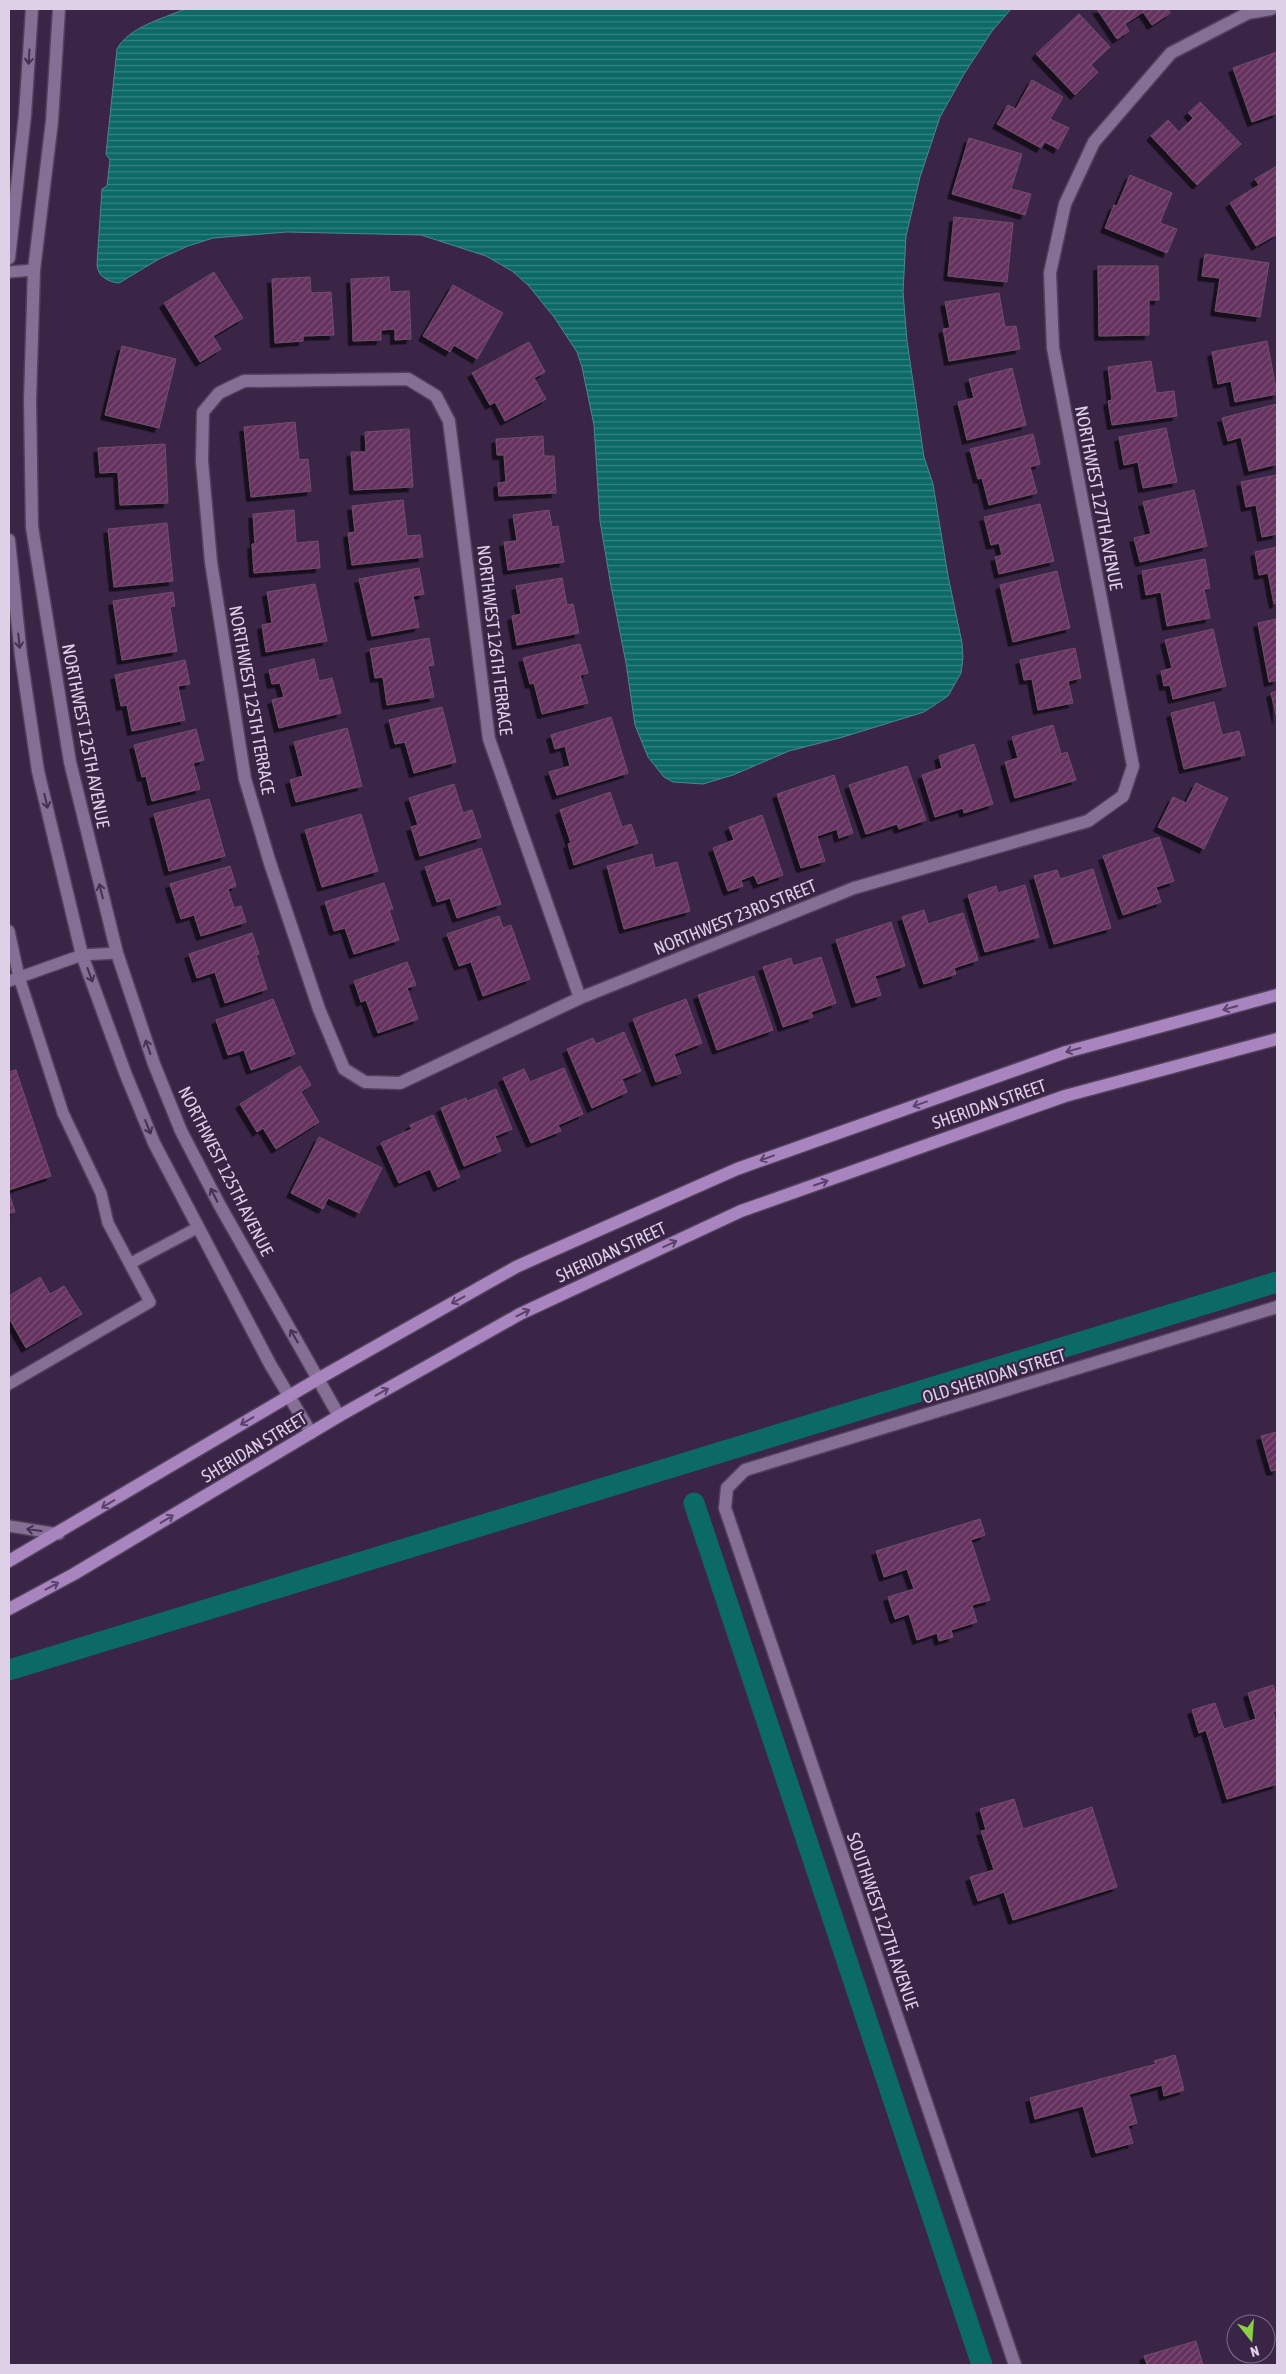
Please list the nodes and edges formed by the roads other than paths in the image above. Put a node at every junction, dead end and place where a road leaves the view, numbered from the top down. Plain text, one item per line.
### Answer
1 (32, 9) edge
2 (59, 9) edge
3 (1271, 9) edge
4 (9, 258) edge
5 (34, 270) junction
6 (9, 272) edge
7 (436, 396) joint
8 (9, 540) edge
9 (1123, 796) joint
10 (9, 931) edge
11 (117, 953) junction
12 (82, 955) junction
13 (14, 979) edge
14 (1277, 995) edge
15 (580, 998) junction
16 (1277, 1039) edge
17 (365, 1082) joint
18 (197, 1228) junction
19 (131, 1263) junction
20 (1277, 1308) edge
21 (318, 1379) junction
22 (9, 1384) edge
23 (289, 1396) junction
24 (339, 1416) junction
25 (311, 1433) junction
26 (727, 1488) joint
27 (9, 1526) edge
28 (59, 1534) junction
29 (9, 1561) edge
30 (9, 1609) edge
31 (1014, 2365) edge

1 -> 4 street
2 - 5 street, NORTHWEST 125TH AVENUE
3 - 9 street, NORTHWEST 127TH AVENUE
5 - 6 lane
11 -> 5 street, NORTHWEST 125TH AVENUE
7 - 15 street, NORTHWEST 126TH TERRACE
7 - 17 street, NORTHWEST 125TH TERRACE
8 -> 12 street
9 - 15 street, NORTHWEST 23RD STREET
10 - 13 lane
11 - 12 lane
21 -> 11 street, NORTHWEST 125TH AVENUE
12 - 13 lane
12 -> 18 street
13 - 19 lane
14 -> 21 main road, SHERIDAN STREET
15 - 17 street, NORTHWEST 23RD STREET
24 -> 16 main road, SHERIDAN STREET
18 - 19 lane
18 - 23 street
19 - 22 lane
20 - 26 street, OLD SHERIDAN STREET
21 - 23 main road, SHERIDAN STREET
21 - 24 street, NORTHWEST 125TH AVENUE
23 - 25 street
23 -> 28 main road, SHERIDAN STREET
24 - 25 main road, SHERIDAN STREET
30 -> 25 main road, SHERIDAN STREET
26 - 31 street, SOUTHWEST 127TH AVENUE
28 -> 27 lane
28 - 29 main road, SHERIDAN STREET

